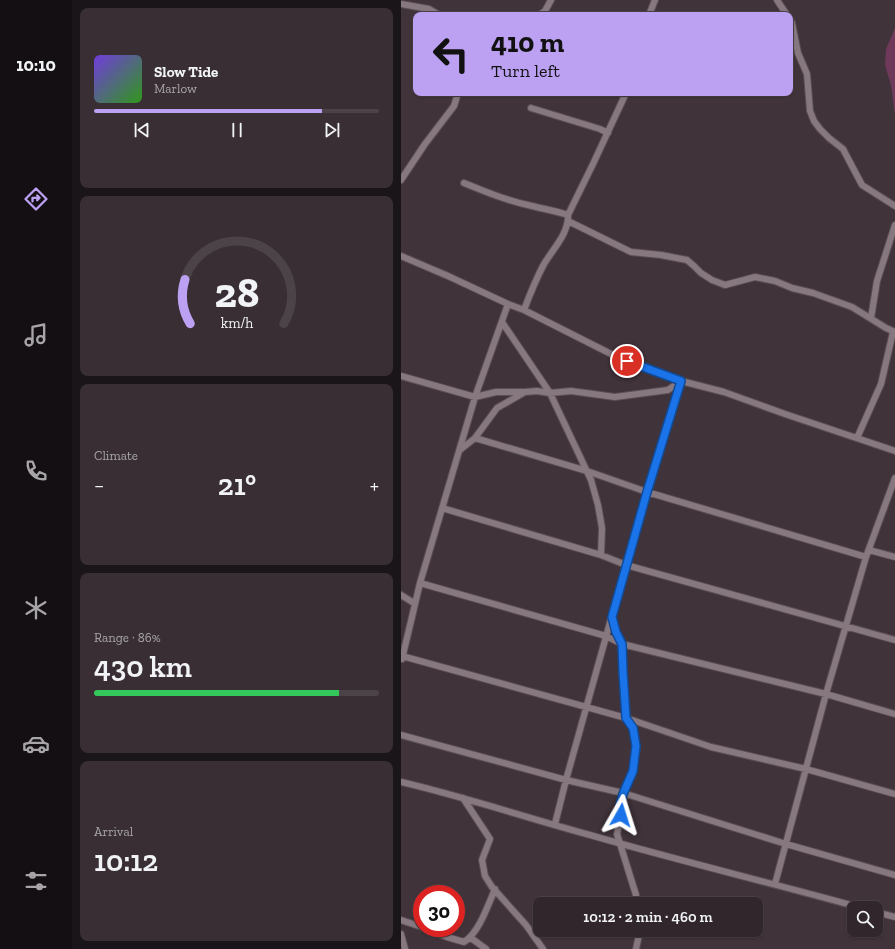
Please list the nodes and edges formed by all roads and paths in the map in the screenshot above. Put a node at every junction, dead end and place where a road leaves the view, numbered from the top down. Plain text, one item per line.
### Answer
1 (551, 0) edge
2 (655, 0) edge
3 (777, 0) edge
4 (401, 4) edge
5 (434, 12) edge
6 (544, 12) edge
7 (650, 12) edge
8 (785, 12) edge
9 (793, 28) edge
10 (457, 96) edge
11 (625, 96) edge
12 (531, 108) dead end
13 (608, 133) junction
14 (401, 180) edge
15 (464, 183) dead end
16 (895, 206) edge
17 (568, 218) junction
18 (895, 225) edge
19 (401, 256) edge
20 (508, 304) junction
21 (523, 310) junction
22 (871, 318) junction
23 (502, 322) junction
24 (894, 332) edge
25 (401, 376) edge
26 (681, 381) junction
27 (525, 392) junction
28 (550, 393) junction
29 (475, 397) junction
30 (475, 438) junction
31 (857, 438) junction
32 (460, 450) junction
33 (895, 451) edge
34 (587, 471) junction
35 (895, 478) edge
36 (647, 492) junction
37 (442, 508) junction
38 (869, 550) junction
39 (601, 555) junction
40 (866, 557) junction
41 (895, 557) edge
42 (626, 565) junction
43 (420, 583) junction
44 (401, 595) edge
45 (414, 603) junction
46 (612, 617) junction
47 (845, 627) junction
48 (606, 636) junction
49 (895, 640) edge
50 (622, 644) junction
51 (402, 658) edge
52 (826, 694) junction
53 (586, 707) junction
54 (895, 714) edge
55 (626, 718) junction
56 (401, 734) edge
57 (806, 769) junction
58 (565, 780) junction
59 (401, 782) edge
60 (623, 794) junction
61 (895, 794) edge
62 (463, 798) junction
63 (555, 824) junction
64 (620, 843) junction
65 (787, 844) junction
66 (895, 874) edge
67 (775, 884) junction
68 (495, 889) junction
69 (636, 897) edge
70 (847, 904) edge
71 (883, 914) edge
72 (895, 917) edge
73 (401, 920) edge
74 (413, 924) edge
75 (401, 934) edge
76 (447, 937) edge
77 (639, 937) edge
78 (471, 938) junction
79 (405, 949) edge
80 (486, 949) edge
81 (543, 949) edge
82 (636, 949) edge

1 - 6 street
2 - 7 street
3 - 8 street
4 - 5 street
9 - 16 street
10 - 14 street
11 - 13 street
12 - 13 street
13 - 17 street
15 - 17 street
17 - 21 street
17 - 22 street
18 - 22 street
19 - 20 street
20 - 21 street
20 - 23 street
21 - 26 street
22 - 24 street
23 - 28 street
23 - 29 street
24 - 31 street
25 - 29 street
26 - 28 street
26 - 31 street
26 - 36 street
27 - 28 street
27 - 29 street
27 - 30 street
28 - 34 street
29 - 32 street
30 - 32 street
30 - 34 street
31 - 33 street
32 - 37 street
34 - 36 street
34 - 39 street
35 - 38 street
36 - 40 street
36 - 42 street
37 - 39 street
37 - 43 street
38 - 40 street
38 - 41 street
39 - 42 street
40 - 47 street
42 - 46 street
42 - 47 street
43 - 45 street
43 - 48 street
44 - 45 street
45 - 51 street
46 - 48 street
46 - 50 street
47 - 49 street
47 - 52 street
48 - 50 street
48 - 53 street
50 - 52 street
50 - 55 street
51 - 53 street
52 - 54 street
52 - 57 street
53 - 55 street
53 - 58 street
55 - 57 street
55 - 60 street
56 - 58 street
57 - 61 street
57 - 65 street
58 - 60 street
58 - 63 street
59 - 62 street
60 - 64 street
60 - 65 street
62 - 63 street
62 - 68 street
63 - 64 street
64 - 67 street
64 - 69 street
65 - 66 street
65 - 67 street
67 - 70 street
68 - 78 street
68 - 81 street
71 - 72 street
73 - 74 street
75 - 79 street
76 - 78 street
77 - 82 street
78 - 80 street

